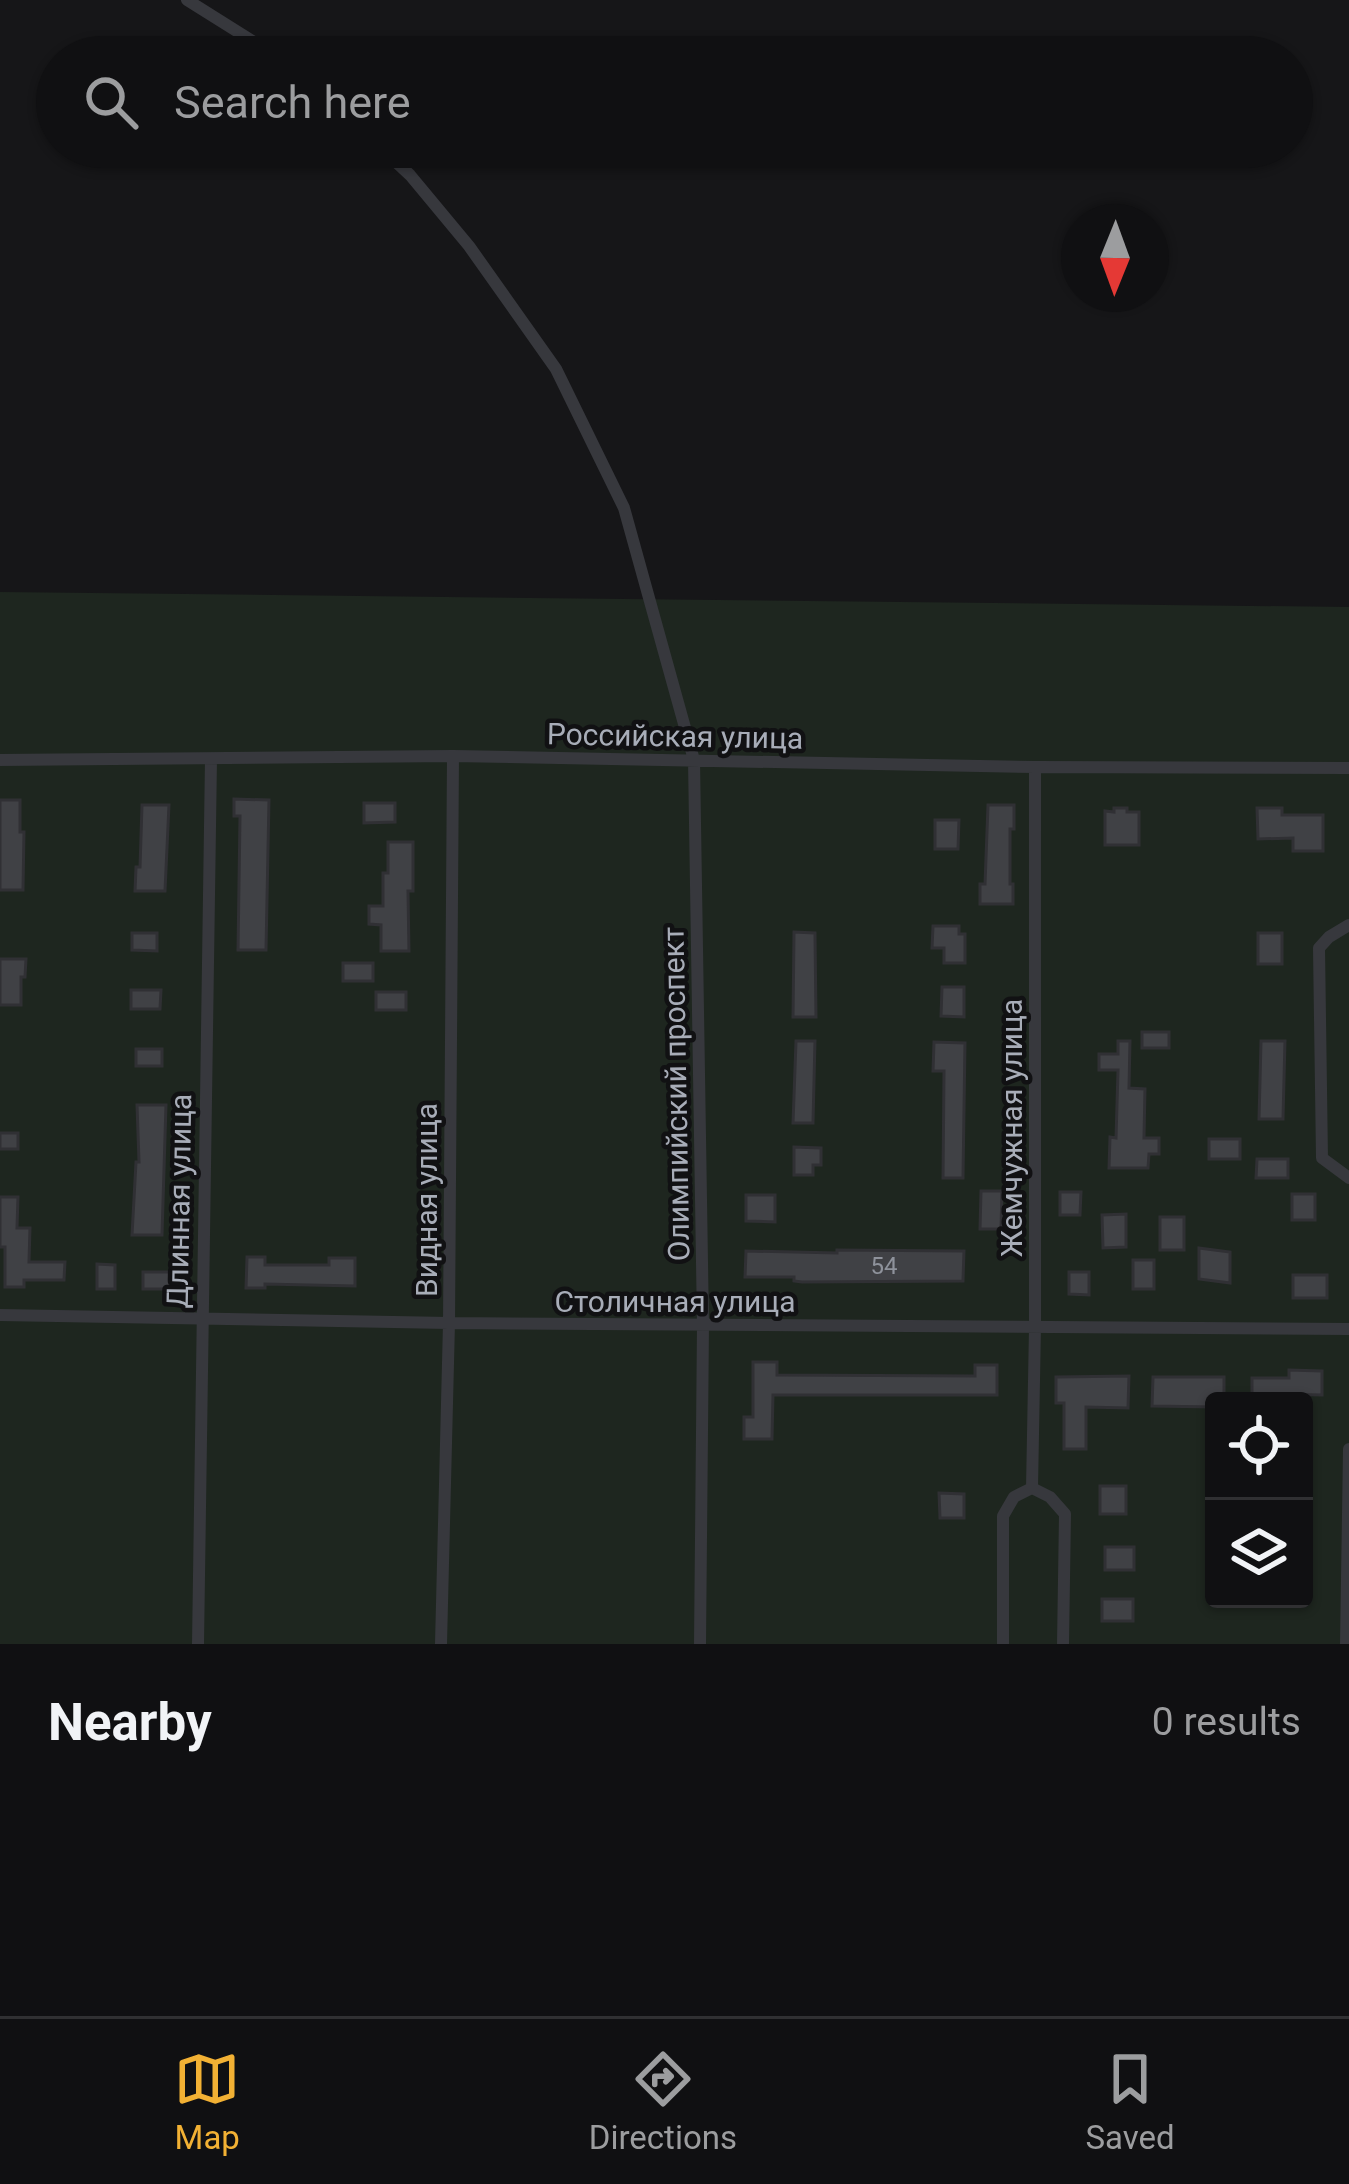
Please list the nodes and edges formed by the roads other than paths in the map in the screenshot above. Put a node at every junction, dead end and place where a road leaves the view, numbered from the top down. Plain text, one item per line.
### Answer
1 (187, 0) edge
2 (244, 36) edge
3 (402, 168) edge
4 (453, 756) junction
5 (211, 759) junction
6 (0, 760) edge
7 (694, 760) junction
8 (1035, 767) junction
9 (1349, 768) edge
10 (1349, 925) edge
11 (1349, 1178) edge
12 (0, 1315) edge
13 (201, 1320) junction
14 (449, 1323) junction
15 (704, 1325) junction
16 (1035, 1327) junction
17 (1349, 1329) edge
18 (1349, 1449) edge
19 (1032, 1488) junction
20 (198, 1644) edge
21 (441, 1644) edge
22 (700, 1644) edge
23 (1003, 1644) edge
24 (1063, 1644) edge
25 (1346, 1644) edge

1 - 2 street
3 - 7 street, Олимпийский проспект
4 - 5 street, Российская улица
4 - 7 street, Российская улица
4 - 14 street, Видная улица
5 - 6 street, Российская улица
5 - 13 street, Длинная улица
7 - 8 street, Российская улица
7 - 15 street, Олимпийский проспект
8 - 9 street, Российская улица
8 - 16 street, Жемчужная улица
10 - 11 street
12 - 13 street, Столичная улица
13 - 14 street, Столичная улица
13 - 20 street, Длинная улица
14 - 15 street, Столичная улица
14 - 21 street, Видная улица
15 - 16 street, Столичная улица
15 - 22 street, Олимпийский проспект
16 - 17 street, Столичная улица
16 - 19 street, Жемчужная улица
18 - 25 street
19 - 23 street
19 - 24 street

